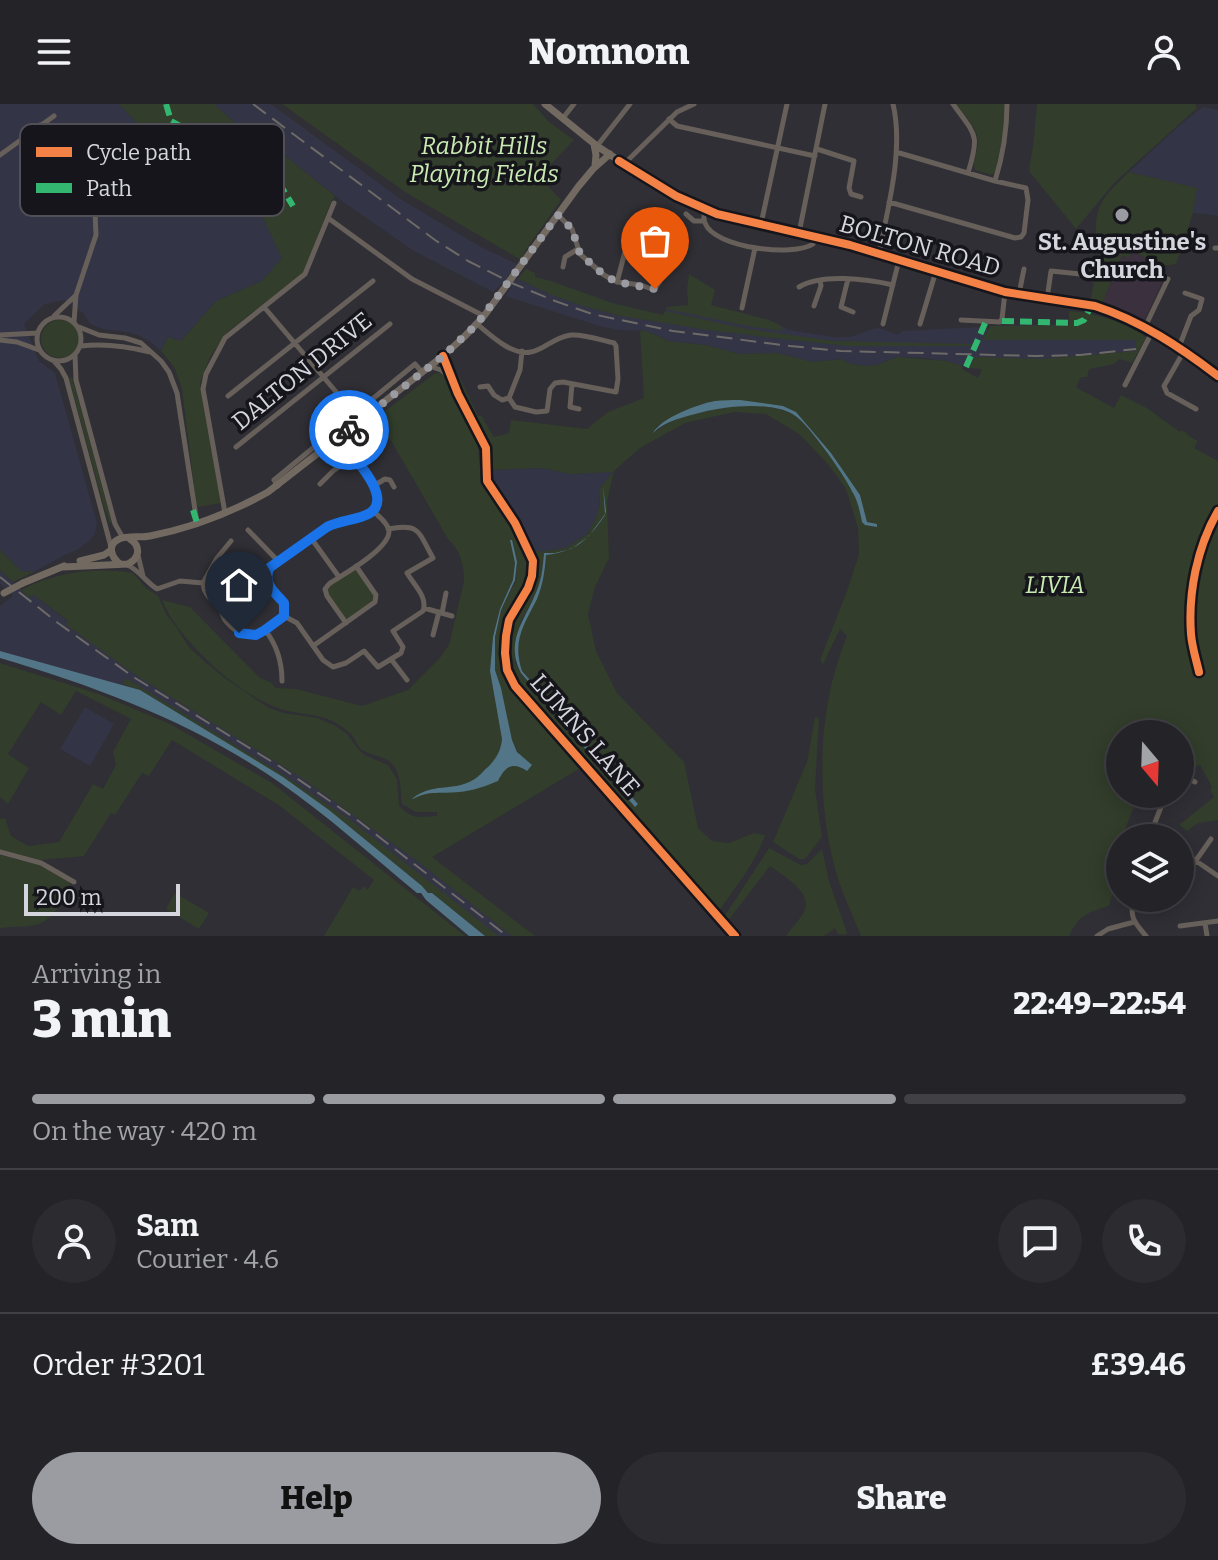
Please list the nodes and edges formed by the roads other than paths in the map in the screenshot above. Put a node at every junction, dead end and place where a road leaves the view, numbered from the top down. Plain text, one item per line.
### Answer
1 (545, 104) edge
2 (574, 104) edge
3 (630, 104) edge
4 (694, 104) edge
5 (787, 104) edge
6 (825, 104) edge
7 (893, 104) edge
8 (953, 104) edge
9 (1007, 104) edge
10 (54, 116) dead end
11 (563, 118) junction
12 (669, 119) junction
13 (42, 124) edge
14 (20, 140) edge
15 (595, 144) junction
16 (777, 148) junction
17 (896, 152) junction
18 (608, 153) junction
19 (816, 153) junction
20 (0, 155) edge
21 (624, 164) junction
22 (594, 168) junction
23 (968, 173) junction
24 (995, 181) junction
25 (861, 197) dead end
26 (889, 202) junction
27 (334, 203) dead end
28 (705, 210) junction
29 (686, 214) dead end
30 (558, 215) junction
31 (95, 216) edge
32 (328, 218) junction
33 (704, 221) junction
34 (761, 224) junction
35 (799, 233) junction
36 (815, 236) junction
37 (755, 248) junction
38 (578, 249) junction
39 (628, 252) dead end
40 (879, 253) junction
41 (899, 260) junction
42 (561, 263) dead end
43 (1024, 269) dead end
44 (936, 271) junction
45 (661, 272) dead end
46 (1080, 274) dead end
47 (848, 279) junction
48 (1168, 279) dead end
49 (820, 280) junction
50 (373, 281) dead end
51 (617, 282) junction
52 (893, 285) junction
53 (799, 287) dead end
54 (1005, 292) junction
55 (1185, 293) dead end
56 (1019, 294) junction
57 (76, 295) junction
58 (1047, 299) junction
59 (814, 306) dead end
60 (264, 307) junction
61 (742, 308) dead end
62 (853, 312) dead end
63 (484, 316) junction
64 (52, 318) junction
65 (961, 320) dead end
66 (390, 324) dead end
67 (477, 324) junction
68 (883, 324) dead end
69 (920, 324) dead end
70 (76, 325) junction
71 (1149, 330) junction
72 (38, 333) junction
73 (0, 338) edge
74 (295, 343) junction
75 (81, 346) junction
76 (1182, 349) junction
77 (40, 350) junction
78 (522, 351) junction
79 (151, 352) junction
80 (75, 355) junction
81 (443, 356) junction
82 (54, 361) junction
83 (429, 366) junction
84 (422, 372) junction
85 (1218, 376) edge
86 (323, 377) junction
87 (451, 379) junction
88 (572, 384) junction
89 (1125, 385) dead end
90 (480, 387) dead end
91 (228, 396) dead end
92 (509, 398) junction
93 (579, 409) dead end
94 (1196, 409) dead end
95 (354, 413) junction
96 (339, 438) junction
97 (236, 447) dead end
98 (353, 458) junction
99 (320, 484) dead end
100 (375, 485) junction
101 (278, 486) junction
102 (394, 487) dead end
103 (373, 511) junction
104 (225, 513) junction
105 (197, 523) junction
106 (388, 529) junction
107 (248, 530) dead end
108 (152, 536) junction
109 (126, 538) junction
110 (311, 538) junction
111 (228, 542) dead end
112 (111, 549) junction
113 (138, 552) junction
114 (278, 561) junction
115 (123, 564) junction
116 (356, 566) junction
117 (63, 567) junction
118 (339, 577) junction
119 (143, 578) junction
120 (203, 583) junction
121 (446, 593) dead end
122 (2, 594) edge
123 (424, 608) junction
124 (441, 612) junction
125 (284, 616) junction
126 (452, 616) dead end
127 (346, 623) junction
128 (265, 630) junction
129 (433, 635) dead end
130 (313, 646) junction
131 (391, 659) junction
132 (407, 680) dead end
133 (282, 682) dead end
134 (1211, 839) dead end
135 (0, 852) edge
136 (1195, 861) joint
137 (1218, 876) edge
138 (74, 882) dead end
139 (1132, 912) edge
140 (1218, 921) edge
141 (1134, 922) junction
142 (1205, 923) junction
143 (1180, 926) dead end
144 (735, 936) edge
145 (1097, 936) edge
146 (1146, 936) edge
147 (1207, 936) edge

1 - 11 main road, BOLTON ROAD
2 - 11 street
3 - 15 street
4 - 12 street
5 - 16 street
6 - 19 street
7 - 17 street
8 - 23 street
9 - 24 street
10 - 13 street
11 - 15 main road, BOLTON ROAD
12 - 16 street
12 - 21 street
14 - 20 street
15 - 18 main road, BOLTON ROAD
15 - 22 main road
16 - 19 street
16 - 34 street
17 - 23 street
17 - 26 street
18 - 21 main road, BOLTON ROAD
18 - 22 main road
19 - 25 street
19 - 35 street
21 - 28 main road, BOLTON ROAD
22 - 30 main road
23 - 24 street
24 - 26 street
26 - 40 street
27 - 32 street
28 - 33 street
28 - 34 main road, BOLTON ROAD
29 - 33 street
30 - 38 street
30 - 63 main road
31 - 57 street
32 - 60 street
32 - 63 street
33 - 37 street
34 - 35 main road, BOLTON ROAD
35 - 36 main road, BOLTON ROAD
36 - 37 street
36 - 40 main road, BOLTON ROAD
37 - 61 street
38 - 42 street
38 - 51 street
39 - 51 street
40 - 41 main road, BOLTON ROAD
41 - 44 main road, BOLTON ROAD
41 - 52 street
43 - 56 street
44 - 54 main road, BOLTON ROAD
44 - 69 street
45 - 51 street
46 - 58 street
47 - 49 street
47 - 52 street
47 - 62 street
48 - 71 street
49 - 53 street
49 - 59 street
50 - 74 street
52 - 68 street
54 - 56 main road, BOLTON ROAD
54 - 65 street
55 - 76 street
56 - 58 main road, BOLTON ROAD
57 - 64 street
57 - 70 street
58 - 71 main road, BOLTON ROAD
60 - 74 street
60 - 104 street
63 - 67 main road
64 - 70 street
64 - 72 street
66 - 86 street, DALTON DRIVE
67 - 78 street
67 - 81 main road
70 - 75 street
70 - 79 street
71 - 76 main road, BOLTON ROAD
71 - 89 street
72 - 73 street
72 - 77 street
73 - 77 street
74 - 86 street
74 - 91 street
75 - 79 street
75 - 80 street
76 - 85 main road, BOLTON ROAD
76 - 94 street
77 - 82 street
78 - 88 street
78 - 92 street
79 - 105 street
80 - 82 street
80 - 109 street
81 - 83 main road
81 - 87 street, LUMNS LANE
82 - 112 street
83 - 84 main road
83 - 87 street
84 - 95 street
84 - 96 main road
86 - 95 street
86 - 97 street, DALTON DRIVE
87 - 144 street, LUMNS LANE
88 - 92 street
88 - 93 street
90 - 92 street
95 - 101 street
96 - 98 street
96 - 101 main road
98 - 99 street
98 - 100 street
100 - 102 street
100 - 103 street
101 - 104 main road
103 - 106 street
103 - 110 street
104 - 105 main road
105 - 108 main road
106 - 116 street
106 - 123 street
107 - 114 street
108 - 109 main road
108 - 113 main road
109 - 112 main road
109 - 113 main road
110 - 114 street
110 - 118 street
111 - 120 street
112 - 115 main road
112 - 117 main road
113 - 115 main road
113 - 119 street
114 - 125 street
115 - 117 main road
115 - 119 street
116 - 118 street
116 - 127 street
117 - 122 main road, bridge
118 - 127 street
119 - 120 street
120 - 128 street
121 - 124 street
123 - 124 street
123 - 131 street
124 - 126 street
124 - 129 street
125 - 128 street
125 - 130 street
127 - 130 street
128 - 133 street
130 - 131 street
131 - 132 street
134 - 136 street
135 - 138 street
136 - 137 street
139 - 141 street
140 - 142 street
141 - 145 street
141 - 146 street
142 - 143 street
142 - 147 street

